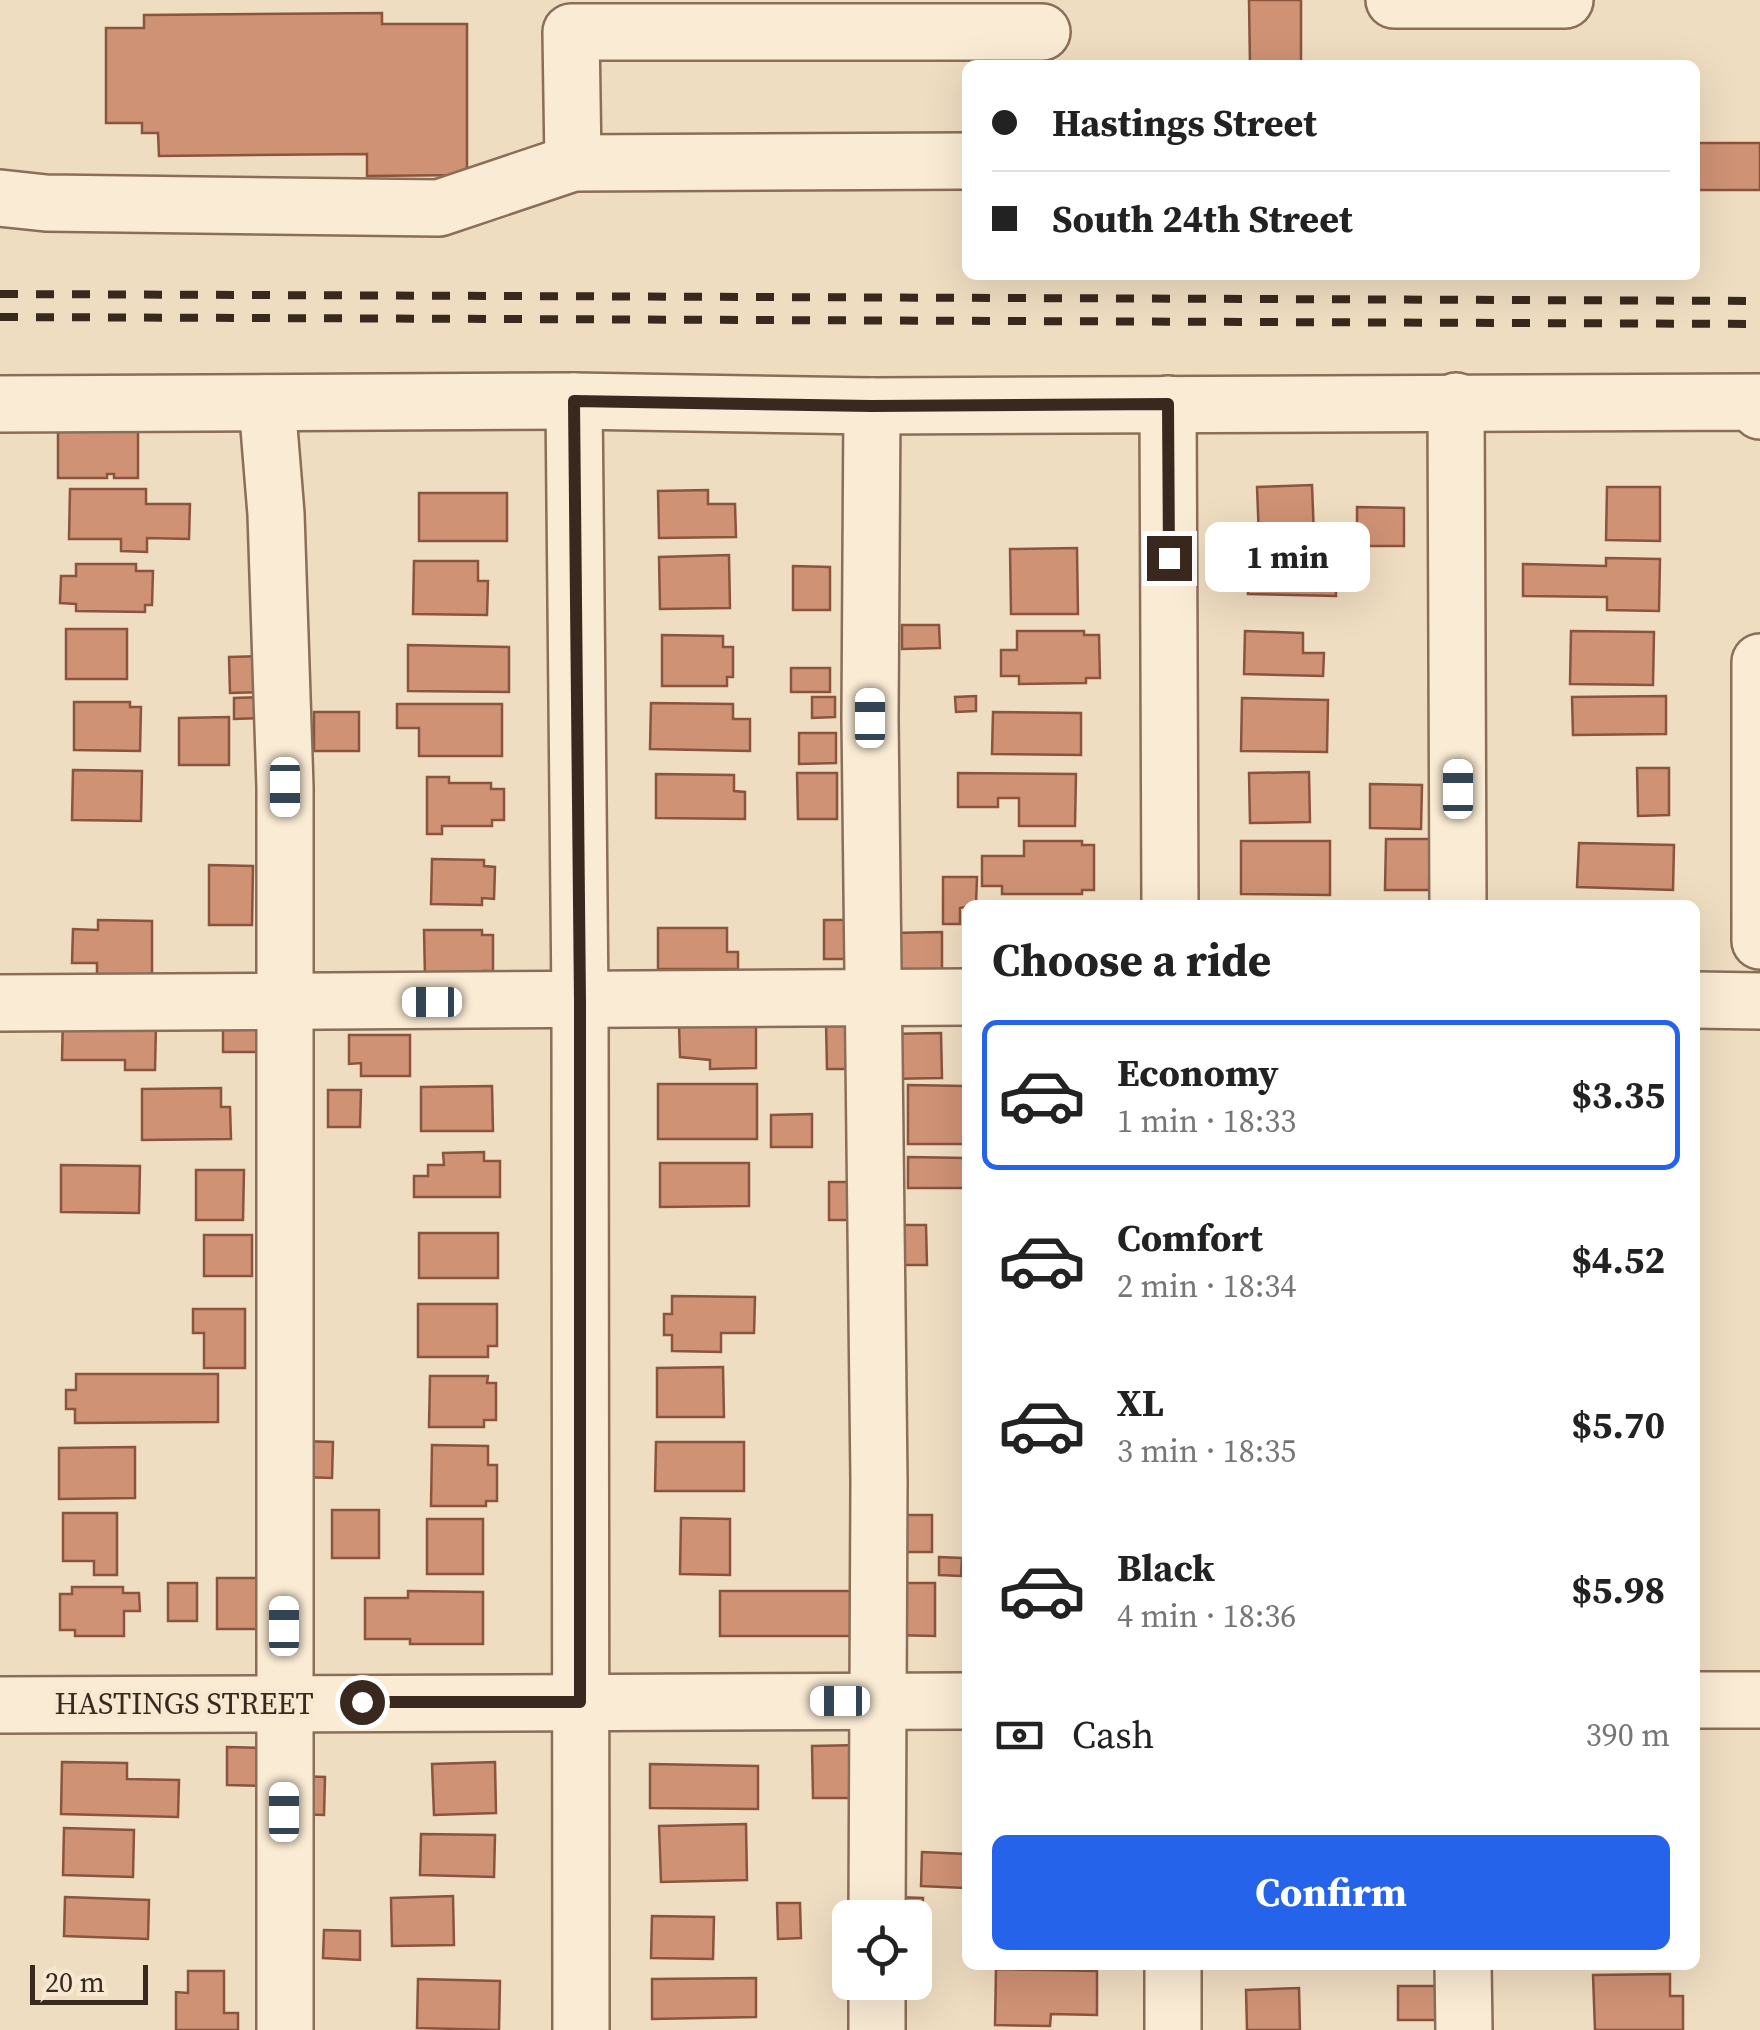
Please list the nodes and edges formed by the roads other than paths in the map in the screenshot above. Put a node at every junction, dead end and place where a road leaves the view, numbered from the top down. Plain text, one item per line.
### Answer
1 (1394, 0) edge
2 (1565, 0) edge
3 (1042, 32) edge
4 (962, 160) edge
5 (573, 164) junction
6 (0, 198) edge
7 (574, 401) junction
8 (1456, 401) junction
9 (1760, 402) edge
10 (267, 403) junction
11 (0, 404) edge
12 (1168, 404) junction
13 (872, 406) junction
14 (1760, 410) edge
15 (1760, 662) edge
16 (1170, 900) edge
17 (1458, 900) edge
18 (1760, 941) edge
19 (874, 997) junction
20 (962, 998) edge
21 (1700, 1000) edge
22 (1760, 1001) edge
23 (285, 1002) junction
24 (580, 1002) junction
25 (0, 1003) edge
26 (962, 1700) edge
27 (1700, 1700) edge
28 (1760, 1700) edge
29 (878, 1701) junction
30 (580, 1702) junction
31 (283, 1704) junction
32 (0, 1705) edge
33 (877, 1900) edge
34 (1174, 1970) edge
35 (1463, 1970) edge
36 (877, 2000) edge
37 (285, 2030) edge
38 (581, 2030) edge
39 (877, 2030) edge
40 (1174, 2030) edge
41 (1464, 2030) edge

1 - 2 street
3 - 5 street
4 - 5 street
5 - 6 street
7 - 10 street
7 - 13 street
7 - 24 street
8 - 9 street
8 - 12 street
8 - 17 street
9 - 14 street
10 - 11 street
10 - 23 street
12 - 13 street
12 - 16 street
13 - 19 street
15 - 18 street
19 - 20 street
19 - 24 street
19 - 29 street
21 - 22 street
23 - 24 street
23 - 25 street
23 - 31 street
24 - 30 street
26 - 29 street, HASTINGS STREET
27 - 28 street
29 - 30 street, HASTINGS STREET
29 - 33 street
30 - 31 street, HASTINGS STREET
30 - 38 street
31 - 32 street, HASTINGS STREET
31 - 37 street
34 - 40 street
35 - 41 street
36 - 39 street

